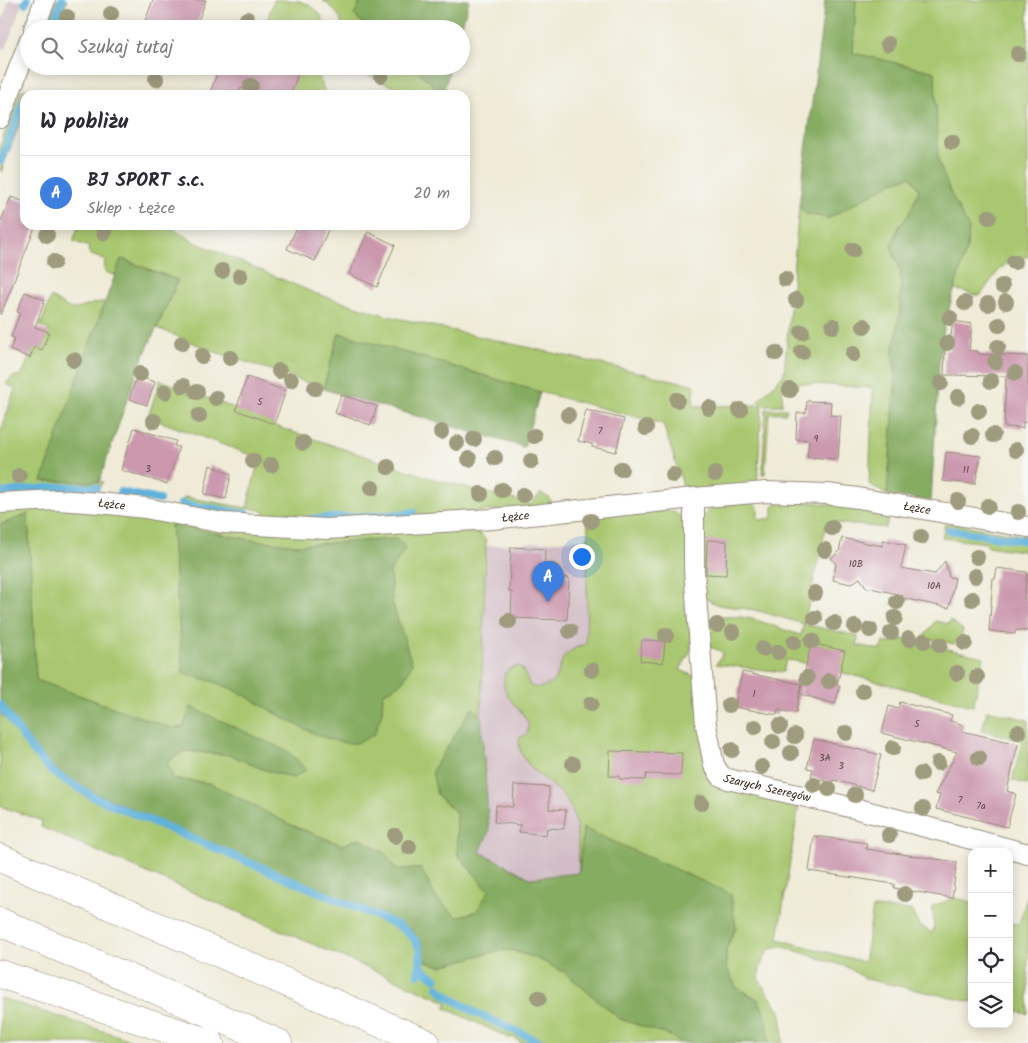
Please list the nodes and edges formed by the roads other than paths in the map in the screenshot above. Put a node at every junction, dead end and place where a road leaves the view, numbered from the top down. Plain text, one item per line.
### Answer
1 (45, 0) edge
2 (37, 20) edge
3 (20, 66) edge
4 (0, 118) edge
5 (694, 498) junction
6 (0, 504) edge
7 (1028, 527) edge
8 (1028, 854) edge
9 (0, 858) edge
10 (0, 922) edge
11 (0, 974) edge
12 (210, 1043) edge
13 (278, 1043) edge
14 (426, 1043) edge

1 - 2 street
3 - 4 street
5 - 6 street, Łężce
5 - 7 street, Łężce
5 - 8 street, Szarych Szeregów
9 - 14 highway
10 - 13 highway
11 - 12 highway

